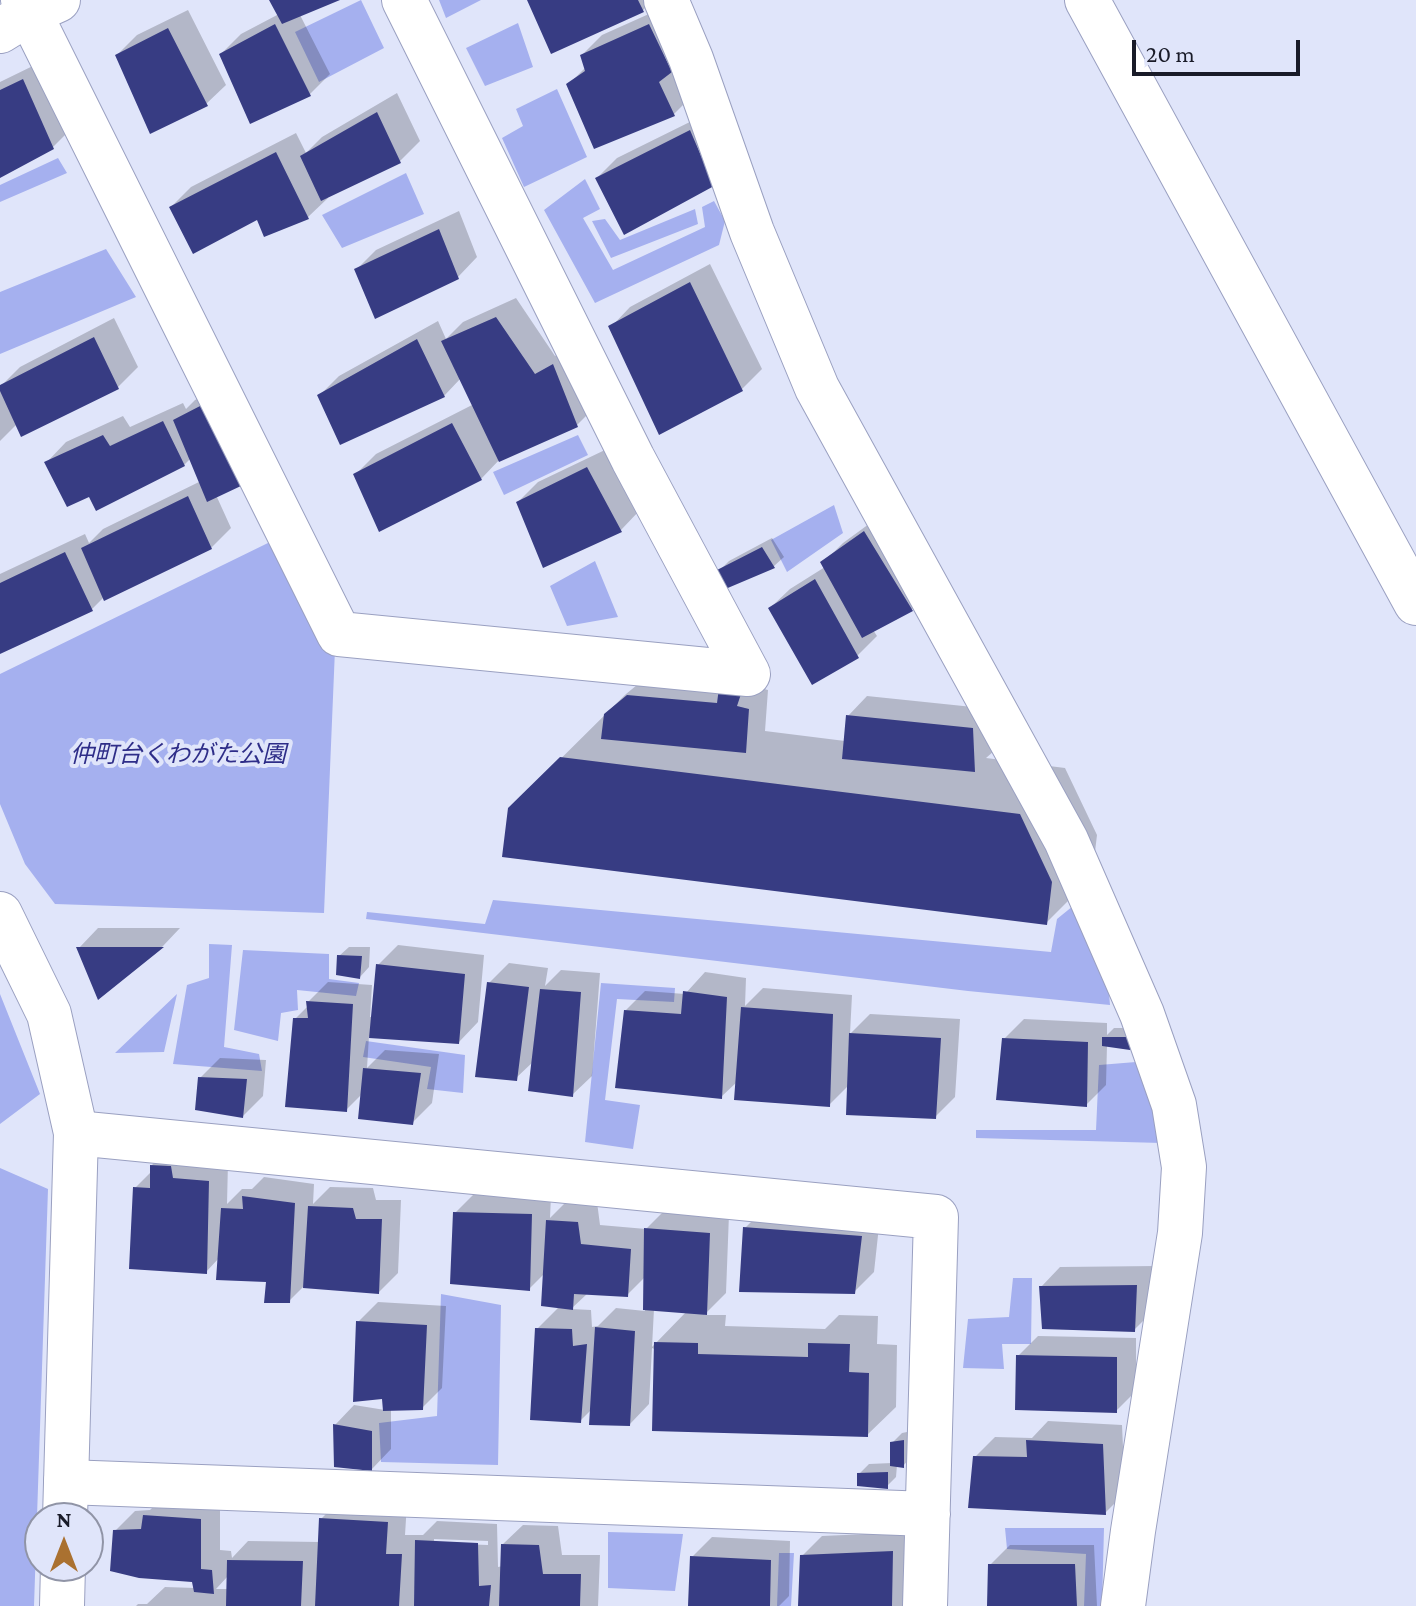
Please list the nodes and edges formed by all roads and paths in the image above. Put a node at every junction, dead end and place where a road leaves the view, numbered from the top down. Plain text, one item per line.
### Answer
1 (404, 0) edge
2 (666, 0) edge
3 (1087, 0) edge
4 (27, 11) edge
5 (1415, 599) edge
6 (0, 914) edge
7 (76, 1133) junction
8 (65, 1500) edge
9 (928, 1514) junction
10 (63, 1582) edge
11 (62, 1606) edge
12 (925, 1606) edge
13 (1123, 1606) edge

1 - 4 street
2 - 13 street
3 - 5 street
6 - 7 street
7 - 8 street
7 - 9 street
8 - 9 street
9 - 12 street
10 - 11 street

